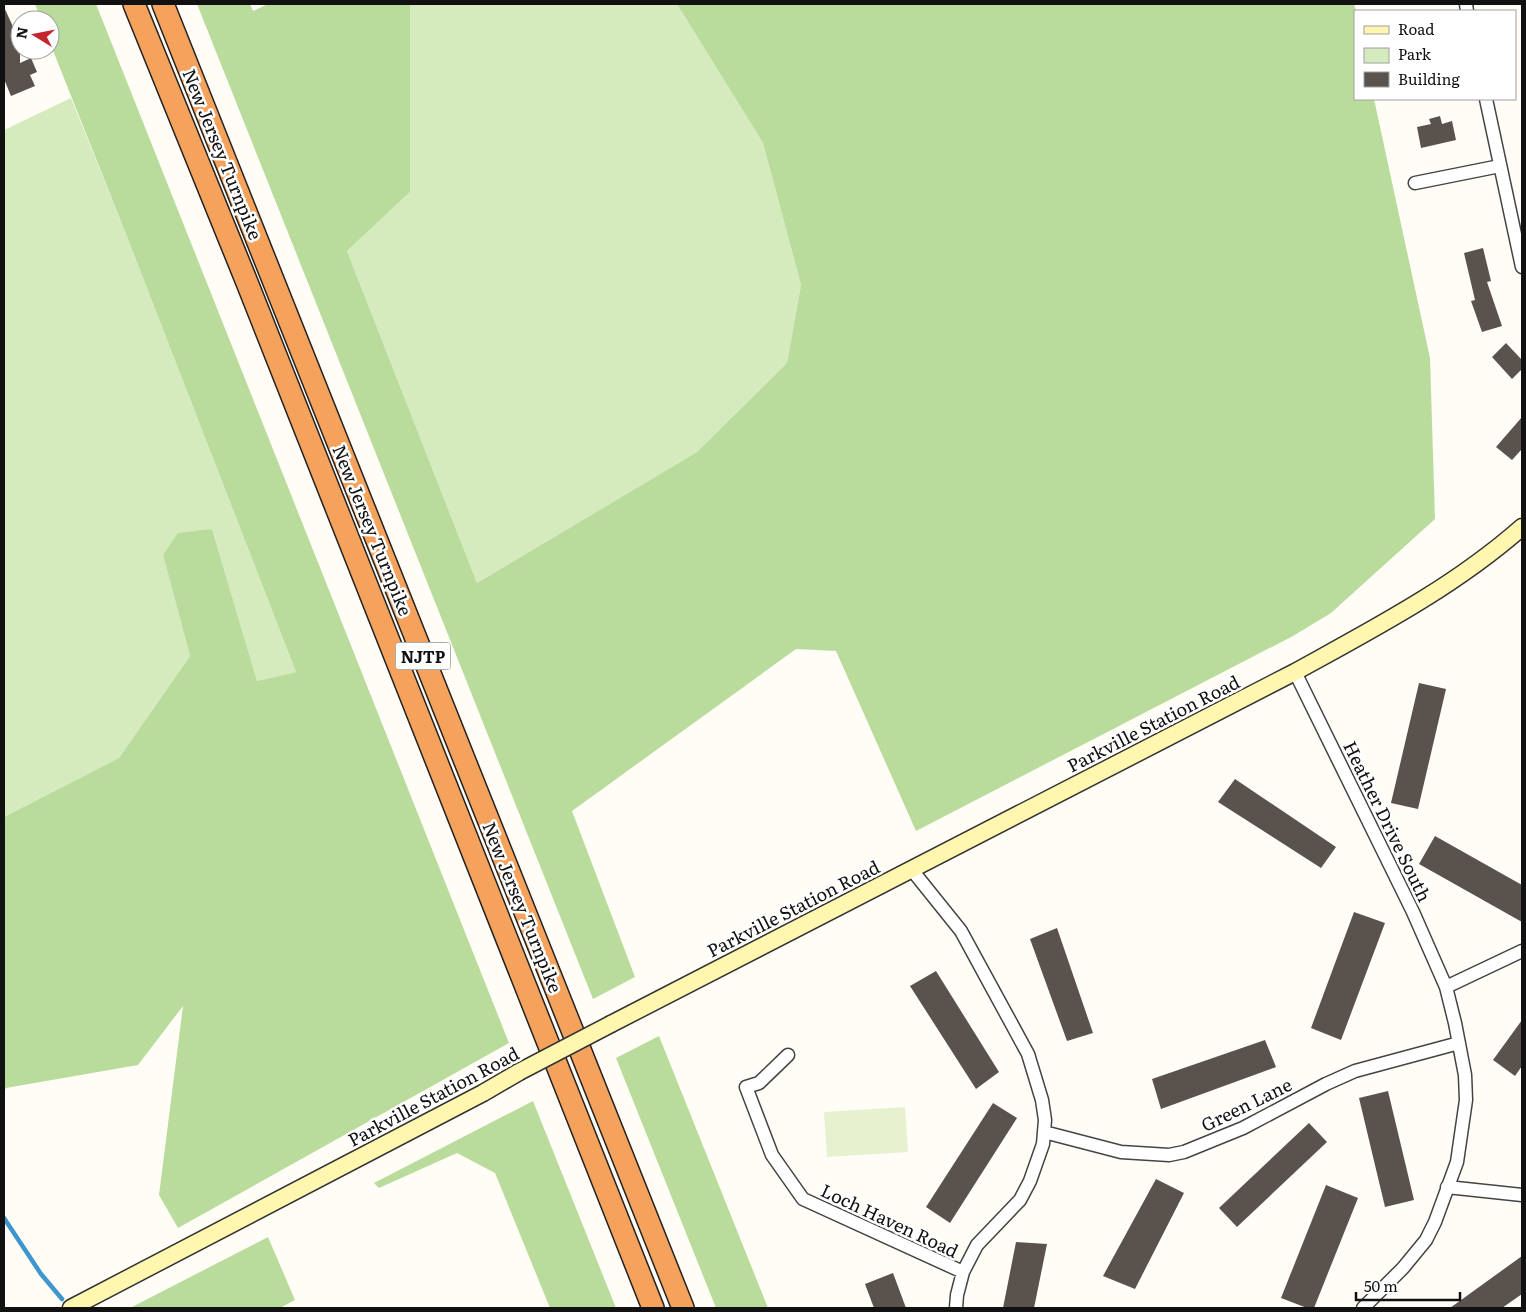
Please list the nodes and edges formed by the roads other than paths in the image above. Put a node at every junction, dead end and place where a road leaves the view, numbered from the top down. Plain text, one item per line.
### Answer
1 (134, 4) edge
2 (163, 4) edge
3 (1486, 100) edge
4 (1500, 166) junction
5 (1415, 183) dead end
6 (1522, 267) edge
7 (1522, 528) edge
8 (1295, 672) junction
9 (912, 870) junction
10 (1522, 951) edge
11 (1446, 987) junction
12 (1459, 1043) junction
13 (788, 1054) dead end
14 (1044, 1132) junction
15 (1447, 1187) junction
16 (1522, 1195) edge
17 (963, 1272) junction
18 (71, 1308) edge
19 (653, 1308) edge
20 (683, 1308) edge
21 (956, 1308) edge
22 (1363, 1308) edge

1 - 19 highway, New Jersey Turnpike / NJTP
2 - 20 highway, New Jersey Turnpike / NJTP
3 - 4 street
4 - 5 street
4 - 6 street
7 - 8 main road, Parkville Station Road
8 - 9 main road, Parkville Station Road
8 - 11 street, Heather Drive South
9 - 14 street
9 - 18 main road, Parkville Station Road, bridge
10 - 11 street
11 - 12 street, Heather Drive South
12 - 14 street, Green Lane
12 - 15 street, Heather Drive South
13 - 17 street, Loch Haven Road
14 - 17 street
15 - 16 street
15 - 22 street, Heather Drive South
17 - 21 street

